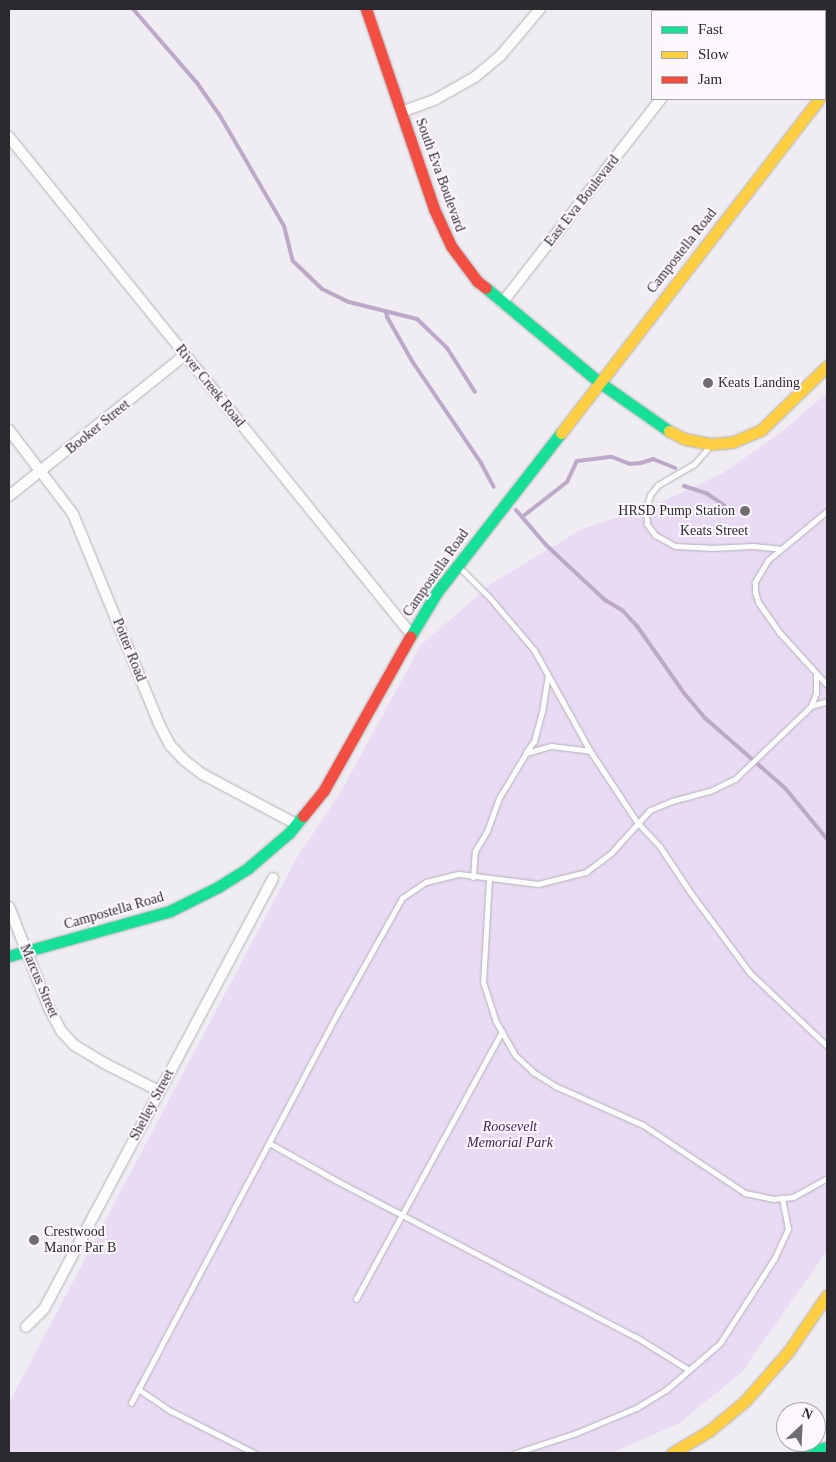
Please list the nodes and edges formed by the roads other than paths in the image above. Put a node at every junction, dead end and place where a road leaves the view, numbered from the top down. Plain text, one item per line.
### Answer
1 (366, 9) edge
2 (540, 9) edge
3 (660, 100) edge
4 (818, 100) edge
5 (401, 112) junction
6 (9, 137) edge
7 (502, 303) junction
8 (185, 355) junction
9 (827, 366) edge
10 (599, 382) junction
11 (9, 430) edge
12 (711, 444) junction
13 (42, 471) junction
14 (9, 496) edge
15 (827, 511) edge
16 (780, 549) junction
17 (458, 566) junction
18 (411, 634) junction
19 (816, 673) junction
20 (548, 675) junction
21 (827, 685) edge
22 (827, 701) edge
23 (811, 706) junction
24 (590, 751) junction
25 (526, 753) junction
26 (637, 822) junction
27 (296, 824) junction
28 (473, 877) junction
29 (273, 878) dead end
30 (489, 879) junction
31 (9, 907) edge
32 (26, 951) junction
33 (9, 956) edge
34 (502, 1032) junction
35 (827, 1046) edge
36 (160, 1091) junction
37 (269, 1143) junction
38 (827, 1178) edge
39 (782, 1198) junction
40 (402, 1215) junction
41 (827, 1295) edge
42 (356, 1300) dead end
43 (26, 1326) dead end
44 (690, 1370) junction
45 (138, 1389) junction
46 (131, 1403) dead end
47 (827, 1447) edge
48 (254, 1453) edge
49 (515, 1453) edge
50 (672, 1453) edge
51 (802, 1453) edge

1 - 5 main road, South Eva Boulevard
2 - 5 street
3 - 7 street, East Eva Boulevard
4 - 10 main road, Campostella Road
5 - 7 main road, South Eva Boulevard
6 - 8 street, River Creek Road
7 - 10 main road, South Eva Boulevard
8 - 13 street, Booker Street
8 - 18 street, River Creek Road
9 - 12 main road
10 - 12 main road
10 - 17 main road, Campostella Road
11 - 13 street, Potter Road
12 - 16 lane, Keats Street
13 - 14 street, Booker Street
13 - 27 street, Potter Road
15 - 16 lane
16 - 19 lane
17 - 18 main road, Campostella Road
17 - 20 lane
18 - 27 main road, Campostella Road
19 - 21 lane
19 - 23 lane
20 - 24 lane
20 - 25 lane
22 - 23 lane
23 - 26 lane
24 - 25 lane
24 - 26 lane
25 - 28 lane
26 - 30 lane
26 - 35 lane
27 - 32 main road, Campostella Road
28 - 30 lane
28 - 37 lane
29 - 36 street, Shelley Street
30 - 34 lane
31 - 32 street, Marcus Street
32 - 33 main road, Campostella Road
32 - 36 street, Marcus Street
34 - 39 lane
34 - 40 lane
36 - 43 street, Shelley Street
37 - 40 lane
37 - 45 lane
38 - 39 lane
39 - 44 lane
40 - 42 lane
40 - 44 lane
41 - 50 main road
44 - 49 lane
45 - 46 lane
45 - 48 lane
47 - 51 main road

